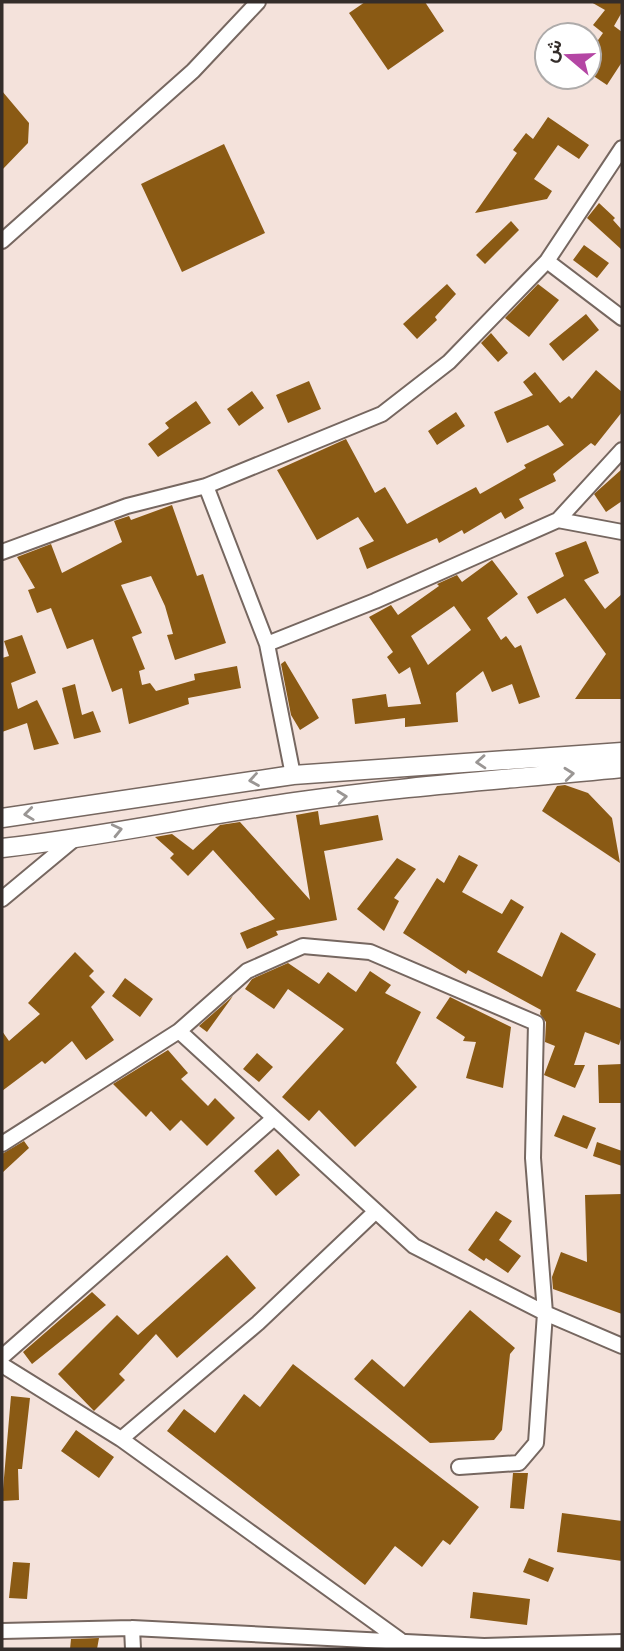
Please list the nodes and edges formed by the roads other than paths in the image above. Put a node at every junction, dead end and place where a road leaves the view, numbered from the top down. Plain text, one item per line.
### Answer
1 (258, 2) edge
2 (622, 148) edge
3 (2, 241) edge
4 (547, 261) junction
5 (622, 318) edge
6 (622, 450) edge
7 (206, 486) junction
8 (558, 520) junction
9 (622, 532) edge
10 (2, 552) edge
11 (267, 645) junction
12 (622, 752) edge
13 (622, 768) edge
14 (293, 775) junction
15 (76, 809) junction
16 (2, 818) edge
17 (73, 840) junction
18 (2, 848) edge
19 (2, 900) edge
20 (179, 1031) junction
21 (273, 1119) junction
22 (2, 1144) edge
23 (375, 1212) junction
24 (545, 1313) junction
25 (622, 1346) edge
26 (2, 1357) edge
27 (2, 1365) edge
28 (121, 1439) junction
29 (459, 1467) dead end
30 (132, 1628) junction
31 (2, 1631) edge
32 (400, 1640) junction
33 (622, 1642) edge
34 (484, 1647) edge
35 (133, 1649) edge

1 - 3 street
2 - 4 street
4 - 5 street
4 - 7 street
6 - 8 street
7 - 10 street
7 - 11 street
8 - 9 street
8 - 11 street
11 - 14 street
12 -> 14 street
17 -> 13 street
14 -> 15 street
15 -> 16 street
15 - 17 street
17 - 18 street
17 - 19 street
20 - 21 street
20 - 22 street
20 - 24 street
21 - 23 street
21 - 26 street
23 - 24 street
23 - 28 street
24 - 25 street
24 - 29 street
27 - 28 street
28 - 32 street
30 - 31 street
30 - 32 street
30 - 35 street
32 - 34 street
33 - 34 street

